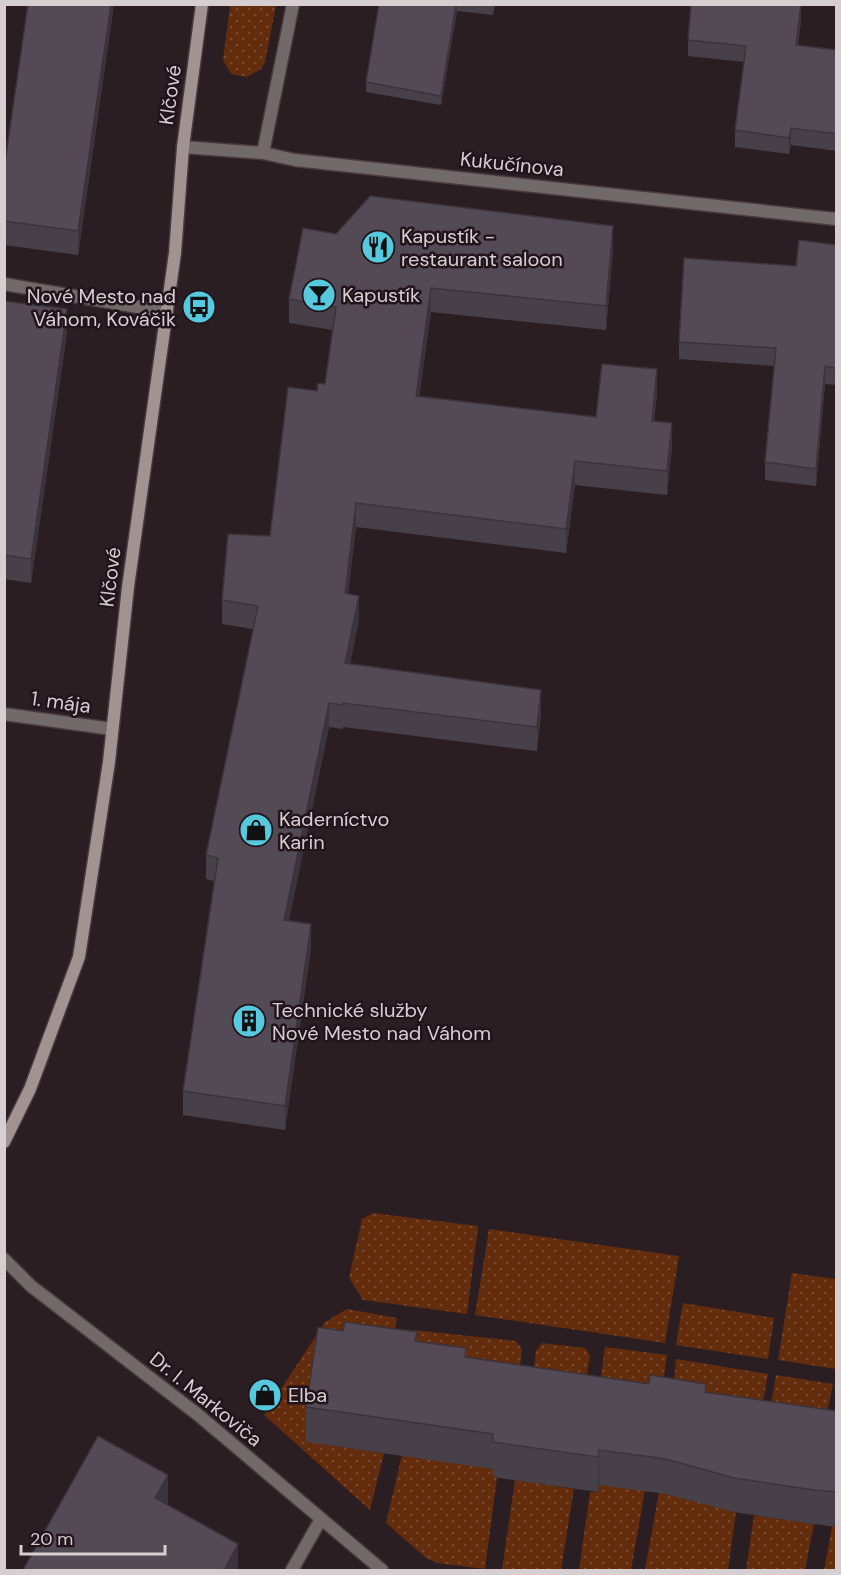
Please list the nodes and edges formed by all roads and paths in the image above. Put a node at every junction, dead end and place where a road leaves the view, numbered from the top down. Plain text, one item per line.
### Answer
1 (202, 4) edge
2 (293, 4) edge
3 (183, 147) junction
4 (263, 153) junction
5 (837, 219) edge
6 (4, 284) edge
7 (167, 312) junction
8 (4, 714) edge
9 (112, 729) junction
10 (4, 1142) edge
11 (4, 1259) edge
12 (321, 1519) junction
13 (292, 1570) edge
14 (382, 1570) edge

1 - 3 main road, Klčové
2 - 4 street
3 - 4 street, Kukučínova
3 - 7 main road, Klčové
4 - 5 street, Kukučínova
6 - 7 street
7 - 9 main road, Klčové
8 - 9 street, 1. mája
9 - 10 main road, Klčové
11 - 12 street, Dr. I. Markoviča
12 - 13 street
12 - 14 street, Dr. I. Markoviča

